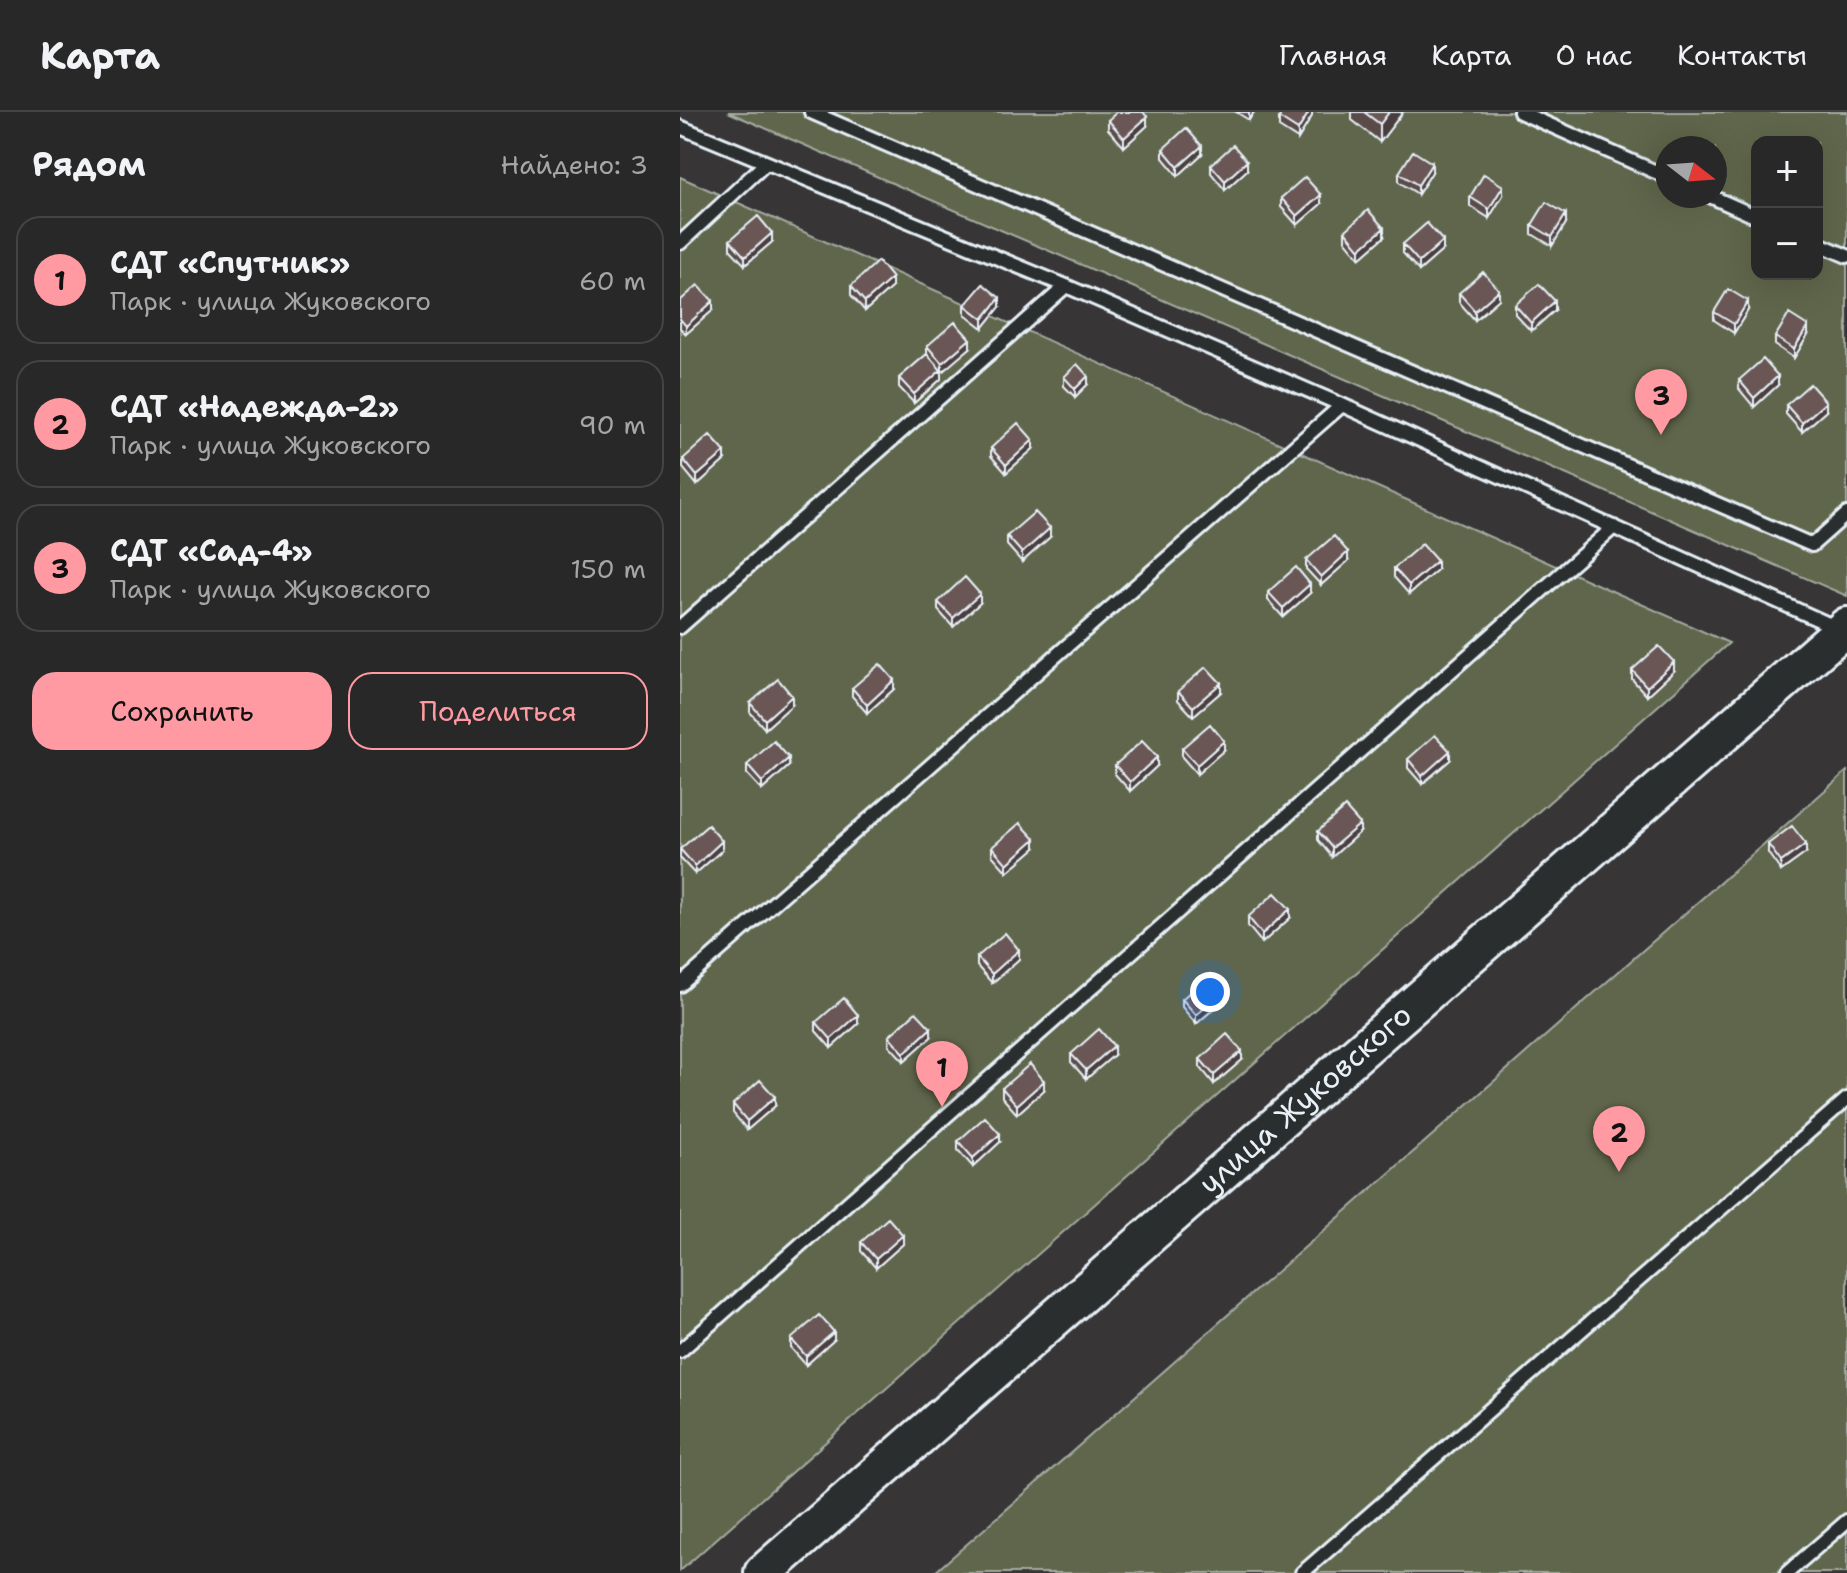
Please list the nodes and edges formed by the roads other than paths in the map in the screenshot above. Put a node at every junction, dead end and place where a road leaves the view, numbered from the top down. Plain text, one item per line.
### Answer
1 (811, 112) edge
2 (1520, 112) edge
3 (680, 127) edge
4 (766, 163) junction
5 (1655, 172) edge
6 (1727, 204) edge
7 (1751, 214) edge
8 (680, 243) edge
9 (1823, 246) edge
10 (1847, 256) edge
11 (1066, 286) junction
12 (1342, 405) junction
13 (1847, 514) edge
14 (1614, 527) junction
15 (680, 627) edge
16 (1845, 628) edge
17 (680, 985) edge
18 (1847, 1099) edge
19 (680, 1351) edge
20 (1847, 1521) edge
21 (763, 1573) edge
22 (1302, 1573) edge
23 (1787, 1573) edge

1 - 13 lane
2 - 5 lane
3 - 4 lane
4 - 8 lane
4 - 11 lane
6 - 7 lane
9 - 10 lane
11 - 12 lane
11 - 15 lane
12 - 14 lane
12 - 17 lane
14 - 16 lane
14 - 19 lane
16 - 21 main road, улица Жуковского
18 - 22 lane
20 - 23 lane

